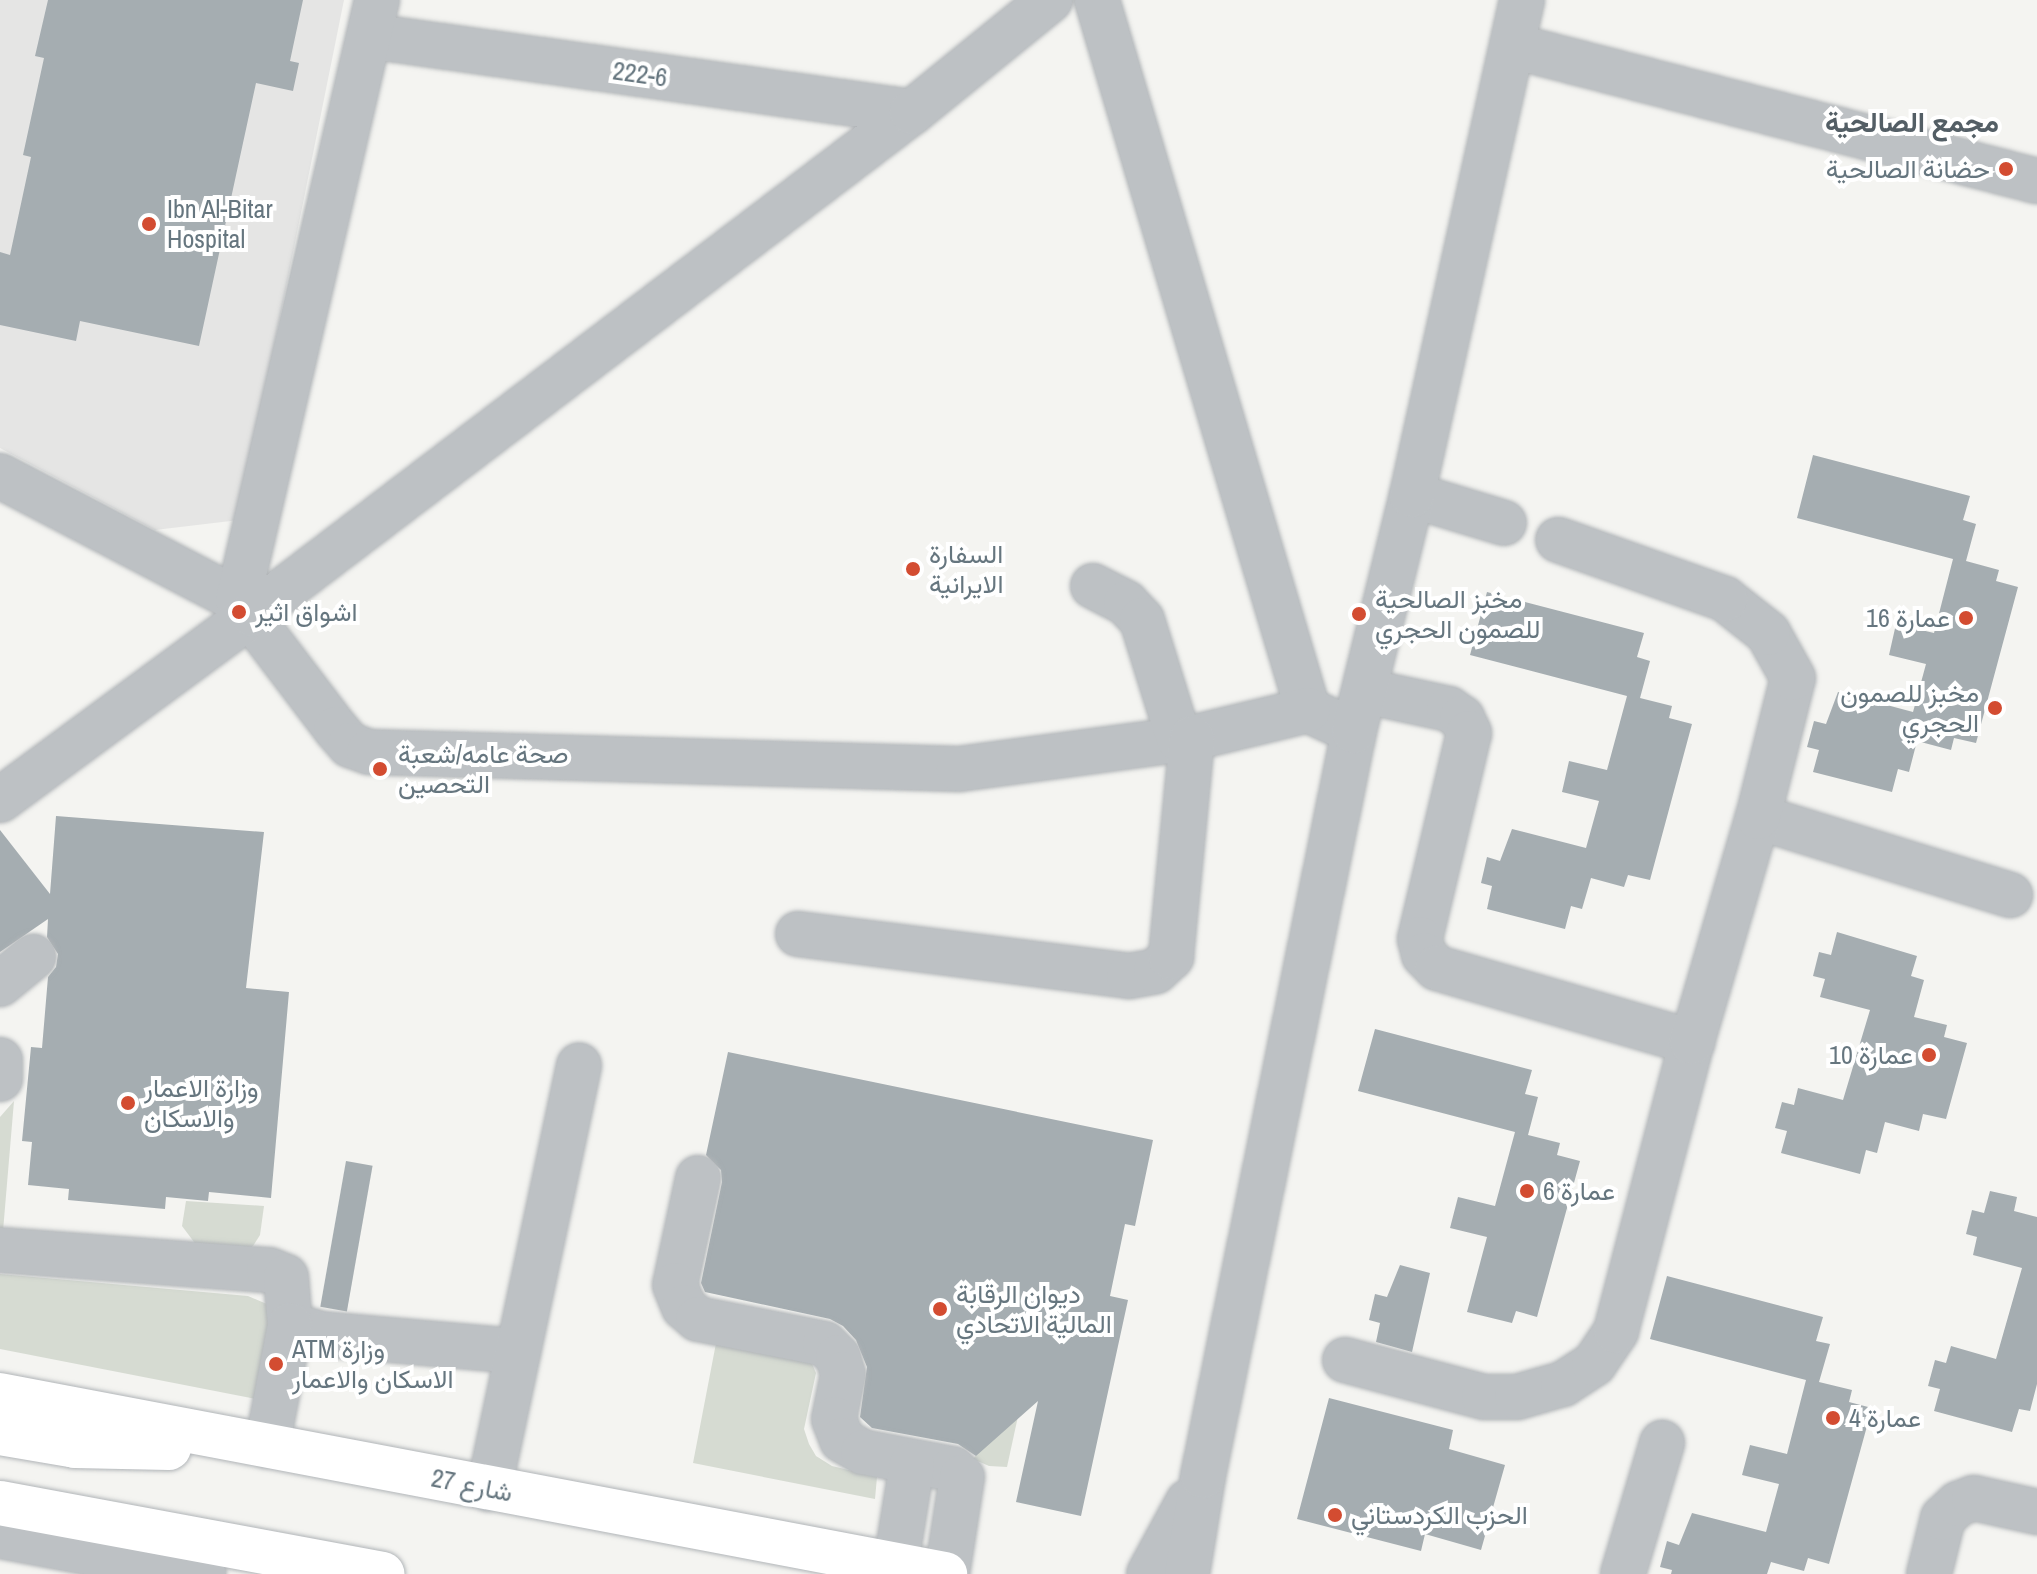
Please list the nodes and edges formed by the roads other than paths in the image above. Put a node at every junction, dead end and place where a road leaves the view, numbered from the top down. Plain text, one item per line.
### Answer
1 (1050, 0) edge
2 (1097, 0) edge
3 (1522, 0) edge
4 (373, 18) edge
5 (1513, 46) junction
6 (912, 112) junction
7 (2037, 181) edge
8 (0, 476) edge
9 (1412, 495) junction
10 (1504, 523) dead end
11 (1558, 540) dead end
12 (1093, 586) dead end
13 (245, 607) junction
14 (1308, 710) junction
15 (1360, 711) junction
16 (1186, 738) junction
17 (0, 800) edge
18 (1758, 817) junction
19 (2010, 895) dead end
20 (798, 934) dead end
21 (33, 957) dead end
22 (0, 984) edge
23 (1692, 1042) junction
24 (0, 1060) edge
25 (579, 1065) dead end
26 (0, 1079) edge
27 (698, 1178) dead end
28 (0, 1250) edge
29 (290, 1325) junction
30 (518, 1351) junction
31 (1345, 1360) dead end
32 (0, 1395) edge
33 (0, 1433) edge
34 (251, 1443) junction
35 (1662, 1443) dead end
36 (912, 1464) junction
37 (1203, 1476) junction
38 (489, 1489) junction
39 (0, 1503) edge
40 (2037, 1512) edge
41 (0, 1536) edge
42 (896, 1563) junction
43 (330, 1569) edge
44 (203, 1574) edge
45 (382, 1574) edge
46 (946, 1574) edge
47 (1149, 1574) edge
48 (1187, 1574) edge
49 (1623, 1574) edge
50 (1929, 1574) edge

1 - 6 street
2 - 14 street
3 - 5 street
4 - 6 street, 222-6
4 - 13 street
5 - 7 street
5 - 9 street
6 - 13 street
8 - 13 street
9 - 10 street
9 - 15 street
11 - 18 street
12 - 16 street
13 - 16 street
13 - 17 street
14 - 15 street
14 - 16 street
15 - 23 street
15 - 37 street
16 - 20 street
18 - 19 street
18 - 23 street
21 - 22 street
23 - 31 street
24 - 26 street
25 - 30 street
27 - 36 street
28 - 29 street
29 - 30 street
29 - 34 street
30 - 38 street
32 - 34 main road, شارع 27
33 - 34 main road
34 - 38 main road, شارع 27
35 - 49 street
36 - 42 street
36 - 46 street
37 - 47 street
37 - 48 street
38 - 42 main road, شارع 27
39 - 43 main road
40 - 50 street
41 - 44 street
42 - 46 main road, شارع 27
43 - 45 main road

